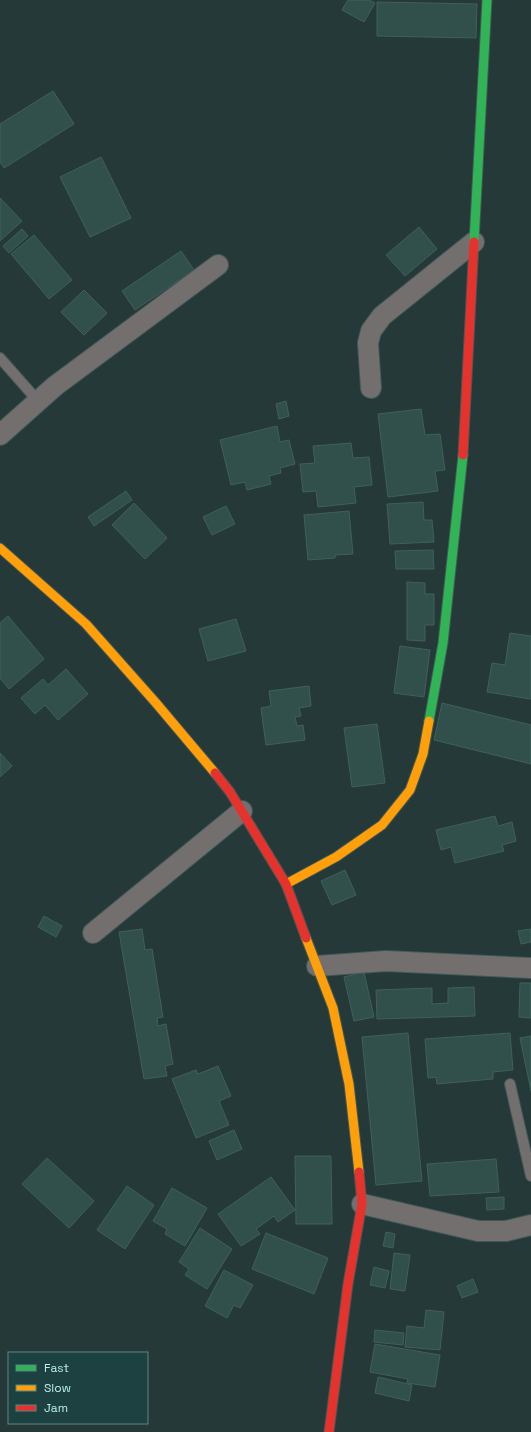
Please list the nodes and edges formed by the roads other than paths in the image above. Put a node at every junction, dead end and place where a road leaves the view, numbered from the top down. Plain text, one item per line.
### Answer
1 (488, 0) edge
2 (474, 242) junction
3 (218, 265) dead end
4 (0, 358) edge
5 (371, 388) dead end
6 (38, 401) junction
7 (0, 436) edge
8 (0, 548) edge
9 (242, 811) junction
10 (286, 884) junction
11 (92, 933) dead end
12 (317, 966) junction
13 (531, 968) edge
14 (510, 1084) dead end
15 (531, 1176) edge
16 (362, 1204) junction
17 (531, 1225) edge
18 (329, 1432) edge

1 - 2 street
2 - 5 street
2 - 10 street
3 - 6 street
4 - 6 lane
6 - 7 street
8 - 9 street
9 - 10 street
9 - 11 street
10 - 12 street
12 - 13 street
12 - 16 street
14 - 15 lane
16 - 17 street
16 - 18 street

